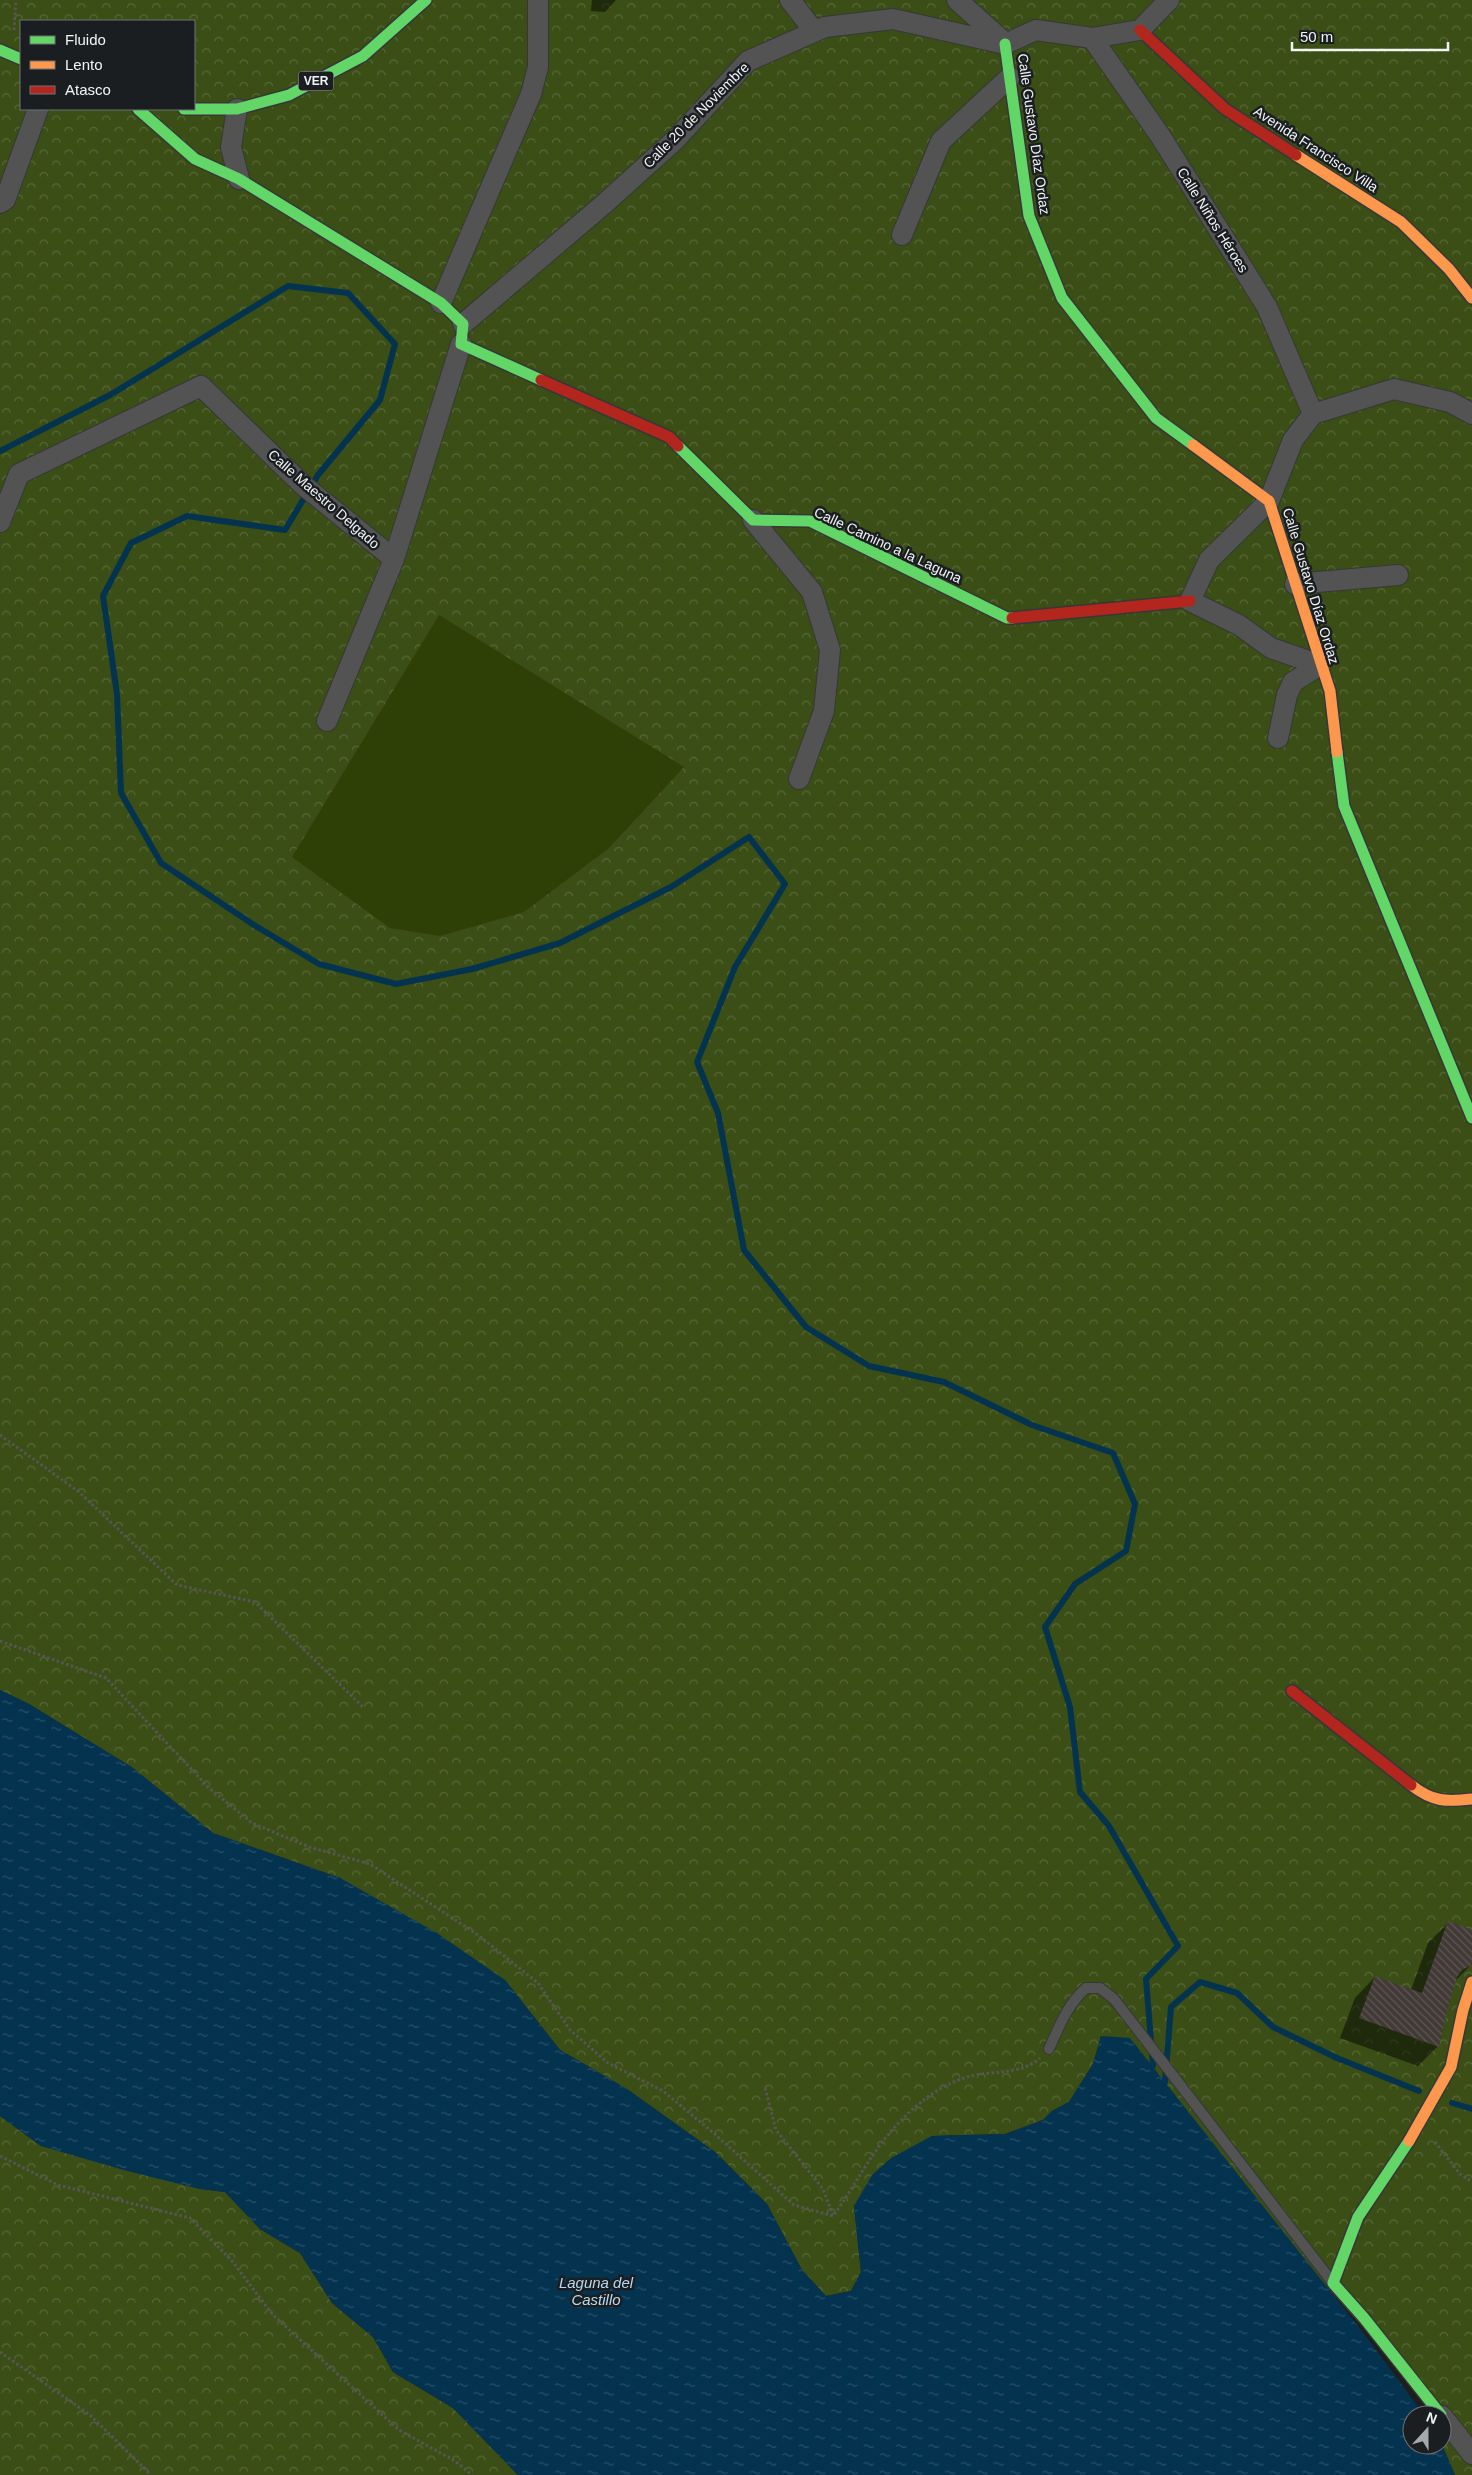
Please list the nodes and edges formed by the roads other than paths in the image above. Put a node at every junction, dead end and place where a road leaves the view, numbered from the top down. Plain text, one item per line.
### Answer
1 (426, 0) edge
2 (538, 0) edge
3 (790, 0) edge
4 (957, 0) edge
5 (1169, 0) edge
6 (1140, 30) junction
7 (814, 32) junction
8 (1092, 38) junction
9 (1005, 44) junction
10 (0, 50) edge
11 (20, 60) edge
12 (1010, 77) junction
13 (195, 109) edge
14 (237, 109) junction
15 (38, 110) edge
16 (139, 110) edge
17 (239, 179) junction
18 (0, 203) edge
19 (902, 235) dead end
20 (1472, 298) edge
21 (441, 303) junction
22 (462, 334) junction
23 (1314, 414) junction
24 (1472, 414) edge
25 (1269, 500) junction
26 (753, 520) junction
27 (0, 522) edge
28 (394, 559) junction
29 (1398, 575) dead end
30 (1295, 584) junction
31 (1190, 601) junction
32 (1320, 665) junction
33 (327, 721) dead end
34 (1278, 738) dead end
35 (799, 779) dead end
36 (1472, 1118) edge
37 (1292, 1691) dead end
38 (1472, 1799) edge
39 (1472, 1982) edge
40 (1050, 2049) road end
41 (1333, 2283) junction
42 (1434, 2405) edge
43 (1452, 2428) edge
44 (1472, 2454) edge

1 - 14 street, VER
2 - 21 street
3 - 7 street
4 - 9 street
5 - 6 street
6 - 8 street
6 - 20 street, Avenida Francisco Villa
7 - 9 street, Calle 20 de Noviembre
7 - 22 street, Calle 20 de Noviembre
8 - 9 street
8 - 23 street, Calle Niños Héroes
9 - 12 street, Calle Gustavo Díaz Ordaz
10 - 11 street
12 - 19 street
12 - 25 street, Calle Gustavo Díaz Ordaz
13 - 14 street, VER
14 - 17 street
15 - 18 street
16 - 17 street
17 - 21 street
21 - 22 street
22 - 26 street
22 - 28 street, Calle Maestro Delgado
23 - 24 street
23 - 25 street
25 - 30 street, Calle Gustavo Díaz Ordaz
25 - 31 street
26 - 31 street, Calle Camino a la Laguna
26 - 35 street
27 - 28 street, Calle Maestro Delgado
28 - 33 street
29 - 30 street
30 - 32 street, Calle Gustavo Díaz Ordaz
31 - 32 street
32 - 34 street
32 - 36 street, Calle Gustavo Díaz Ordaz
37 - 38 street
39 - 41 street
40 - 41 lane
41 - 42 street
43 - 44 street

